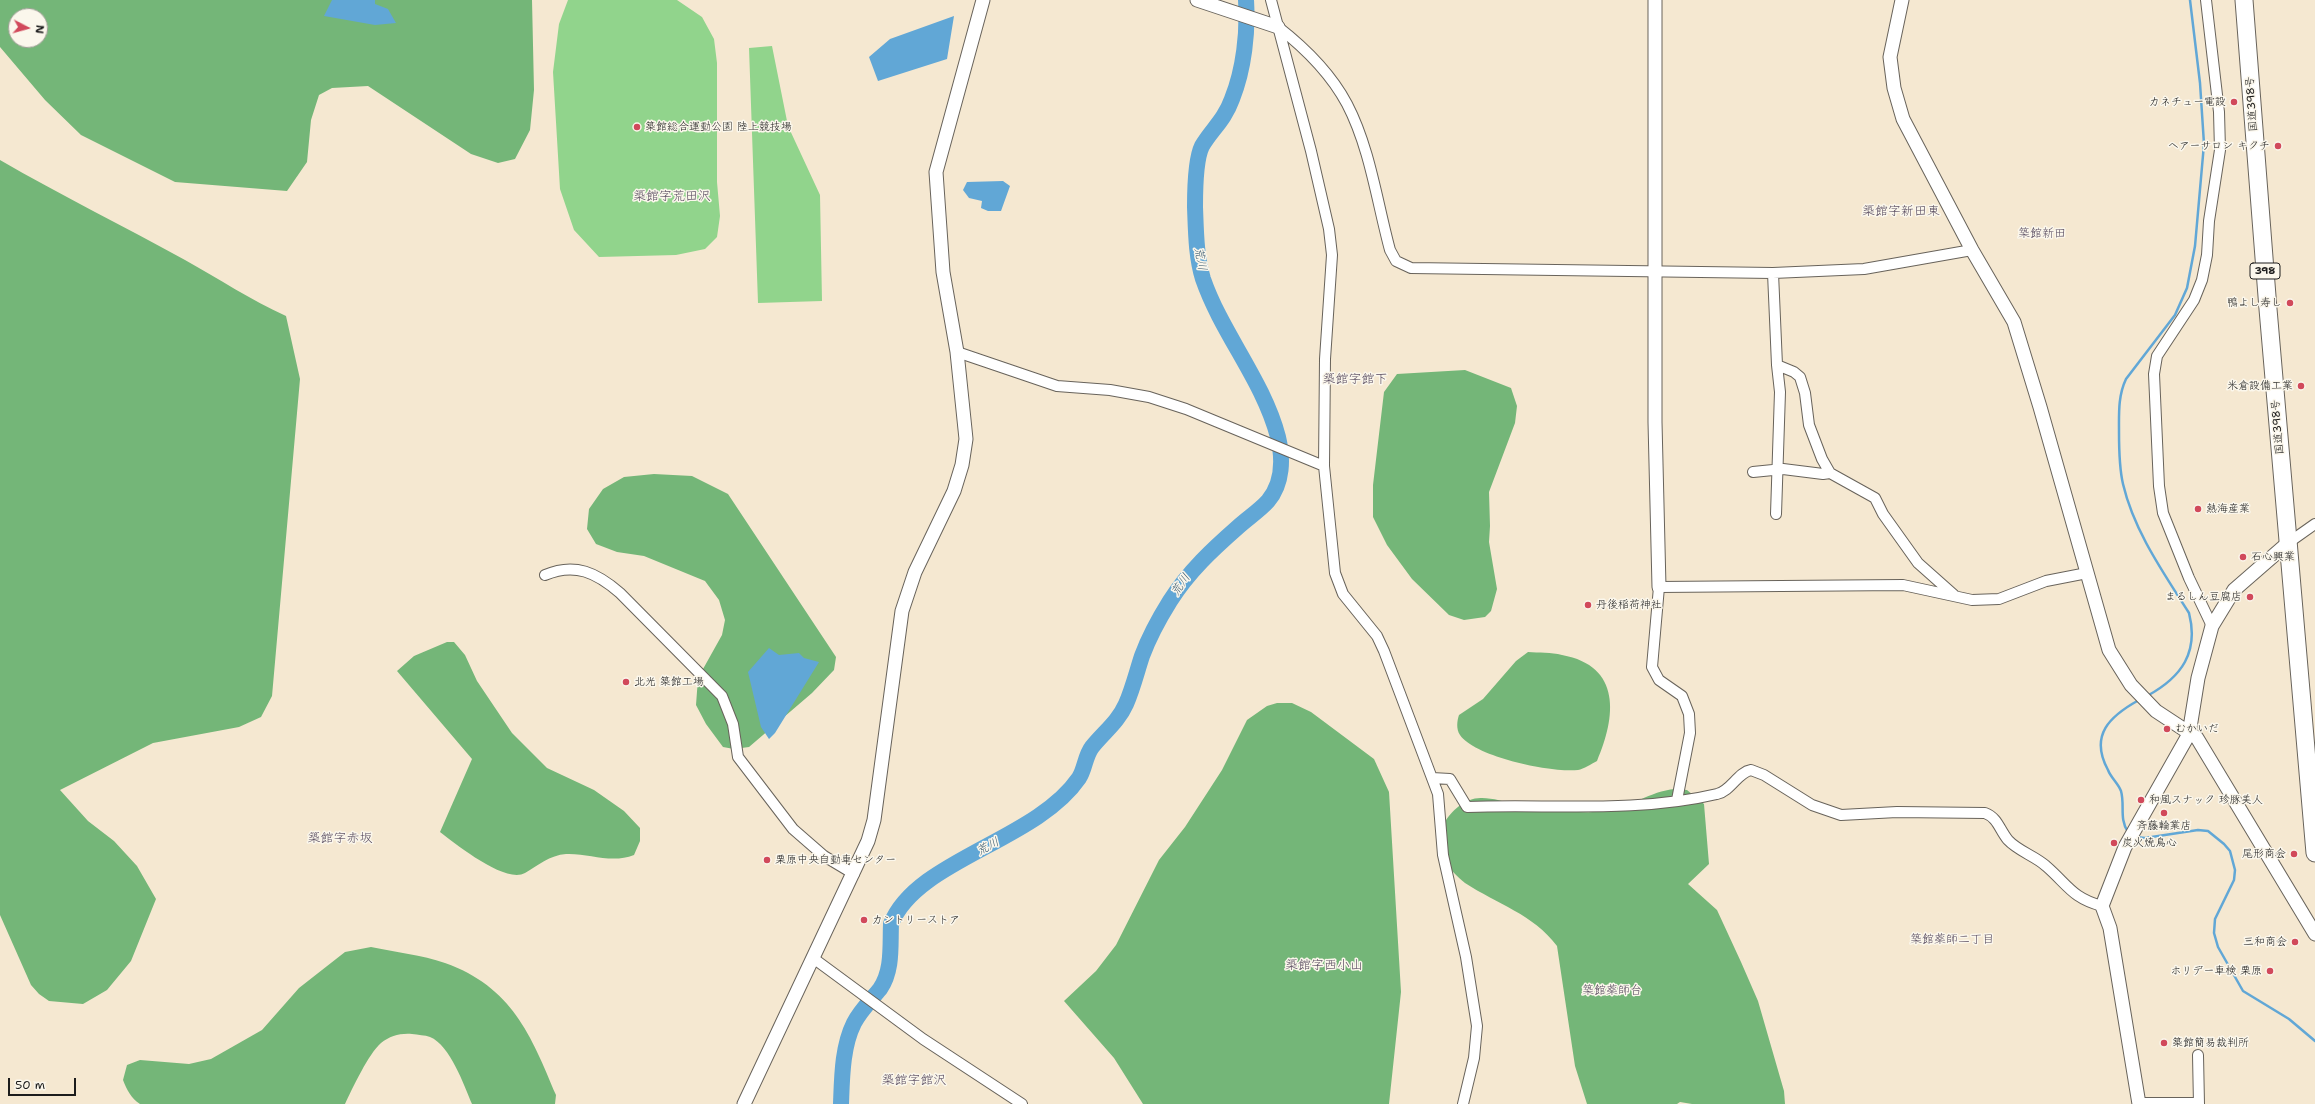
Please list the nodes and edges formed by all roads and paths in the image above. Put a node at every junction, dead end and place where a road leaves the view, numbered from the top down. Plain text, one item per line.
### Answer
1 (983, 0) edge
2 (1197, 0) edge
3 (1271, 0) edge
4 (1655, 0) edge
5 (1902, 0) edge
6 (2206, 0) edge
7 (2244, 0) edge
8 (1278, 27) junction
9 (1972, 250) junction
10 (1655, 272) junction
11 (1773, 273) junction
12 (957, 352) junction
13 (1777, 365) junction
14 (1324, 466) junction
15 (1777, 470) junction
16 (1753, 472) dead end
17 (1830, 473) junction
18 (1776, 514) dead end
19 (2315, 524) edge
20 (2288, 543) junction
21 (2088, 573) junction
22 (545, 575) dead end
23 (1659, 586) junction
24 (1954, 595) junction
25 (2212, 626) junction
26 (2189, 734) junction
27 (1432, 778) junction
28 (1677, 800) junction
29 (2315, 853) edge
30 (854, 874) junction
31 (2102, 906) junction
32 (2315, 934) edge
33 (813, 958) junction
34 (2198, 1055) dead end
35 (744, 1104) edge
36 (1022, 1104) edge
37 (1463, 1104) edge
38 (2139, 1104) edge
39 (2199, 1104) edge

1 - 12 street
2 - 8 street
3 - 8 street
4 - 10 street
5 - 9 street
6 - 25 street
7 - 20 highway, 国道398号 / 398
8 - 10 street
8 - 14 street
9 - 11 street
9 - 21 street
10 - 11 street
10 - 23 street
11 - 13 street
12 - 14 street
12 - 30 street
13 - 15 street
13 - 17 street
14 - 27 street
15 - 16 street
15 - 17 street
15 - 18 street
17 - 24 street
19 - 20 street
20 - 25 street
20 - 29 highway, 国道398号 / 398
21 - 24 street
21 - 26 street
22 - 30 street
23 - 24 street
23 - 28 street
25 - 26 street
26 - 31 street
26 - 32 street
27 - 28 street
27 - 37 street
28 - 31 street
30 - 33 street
31 - 38 street
33 - 35 street
33 - 36 street
34 - 39 street
38 - 39 street

